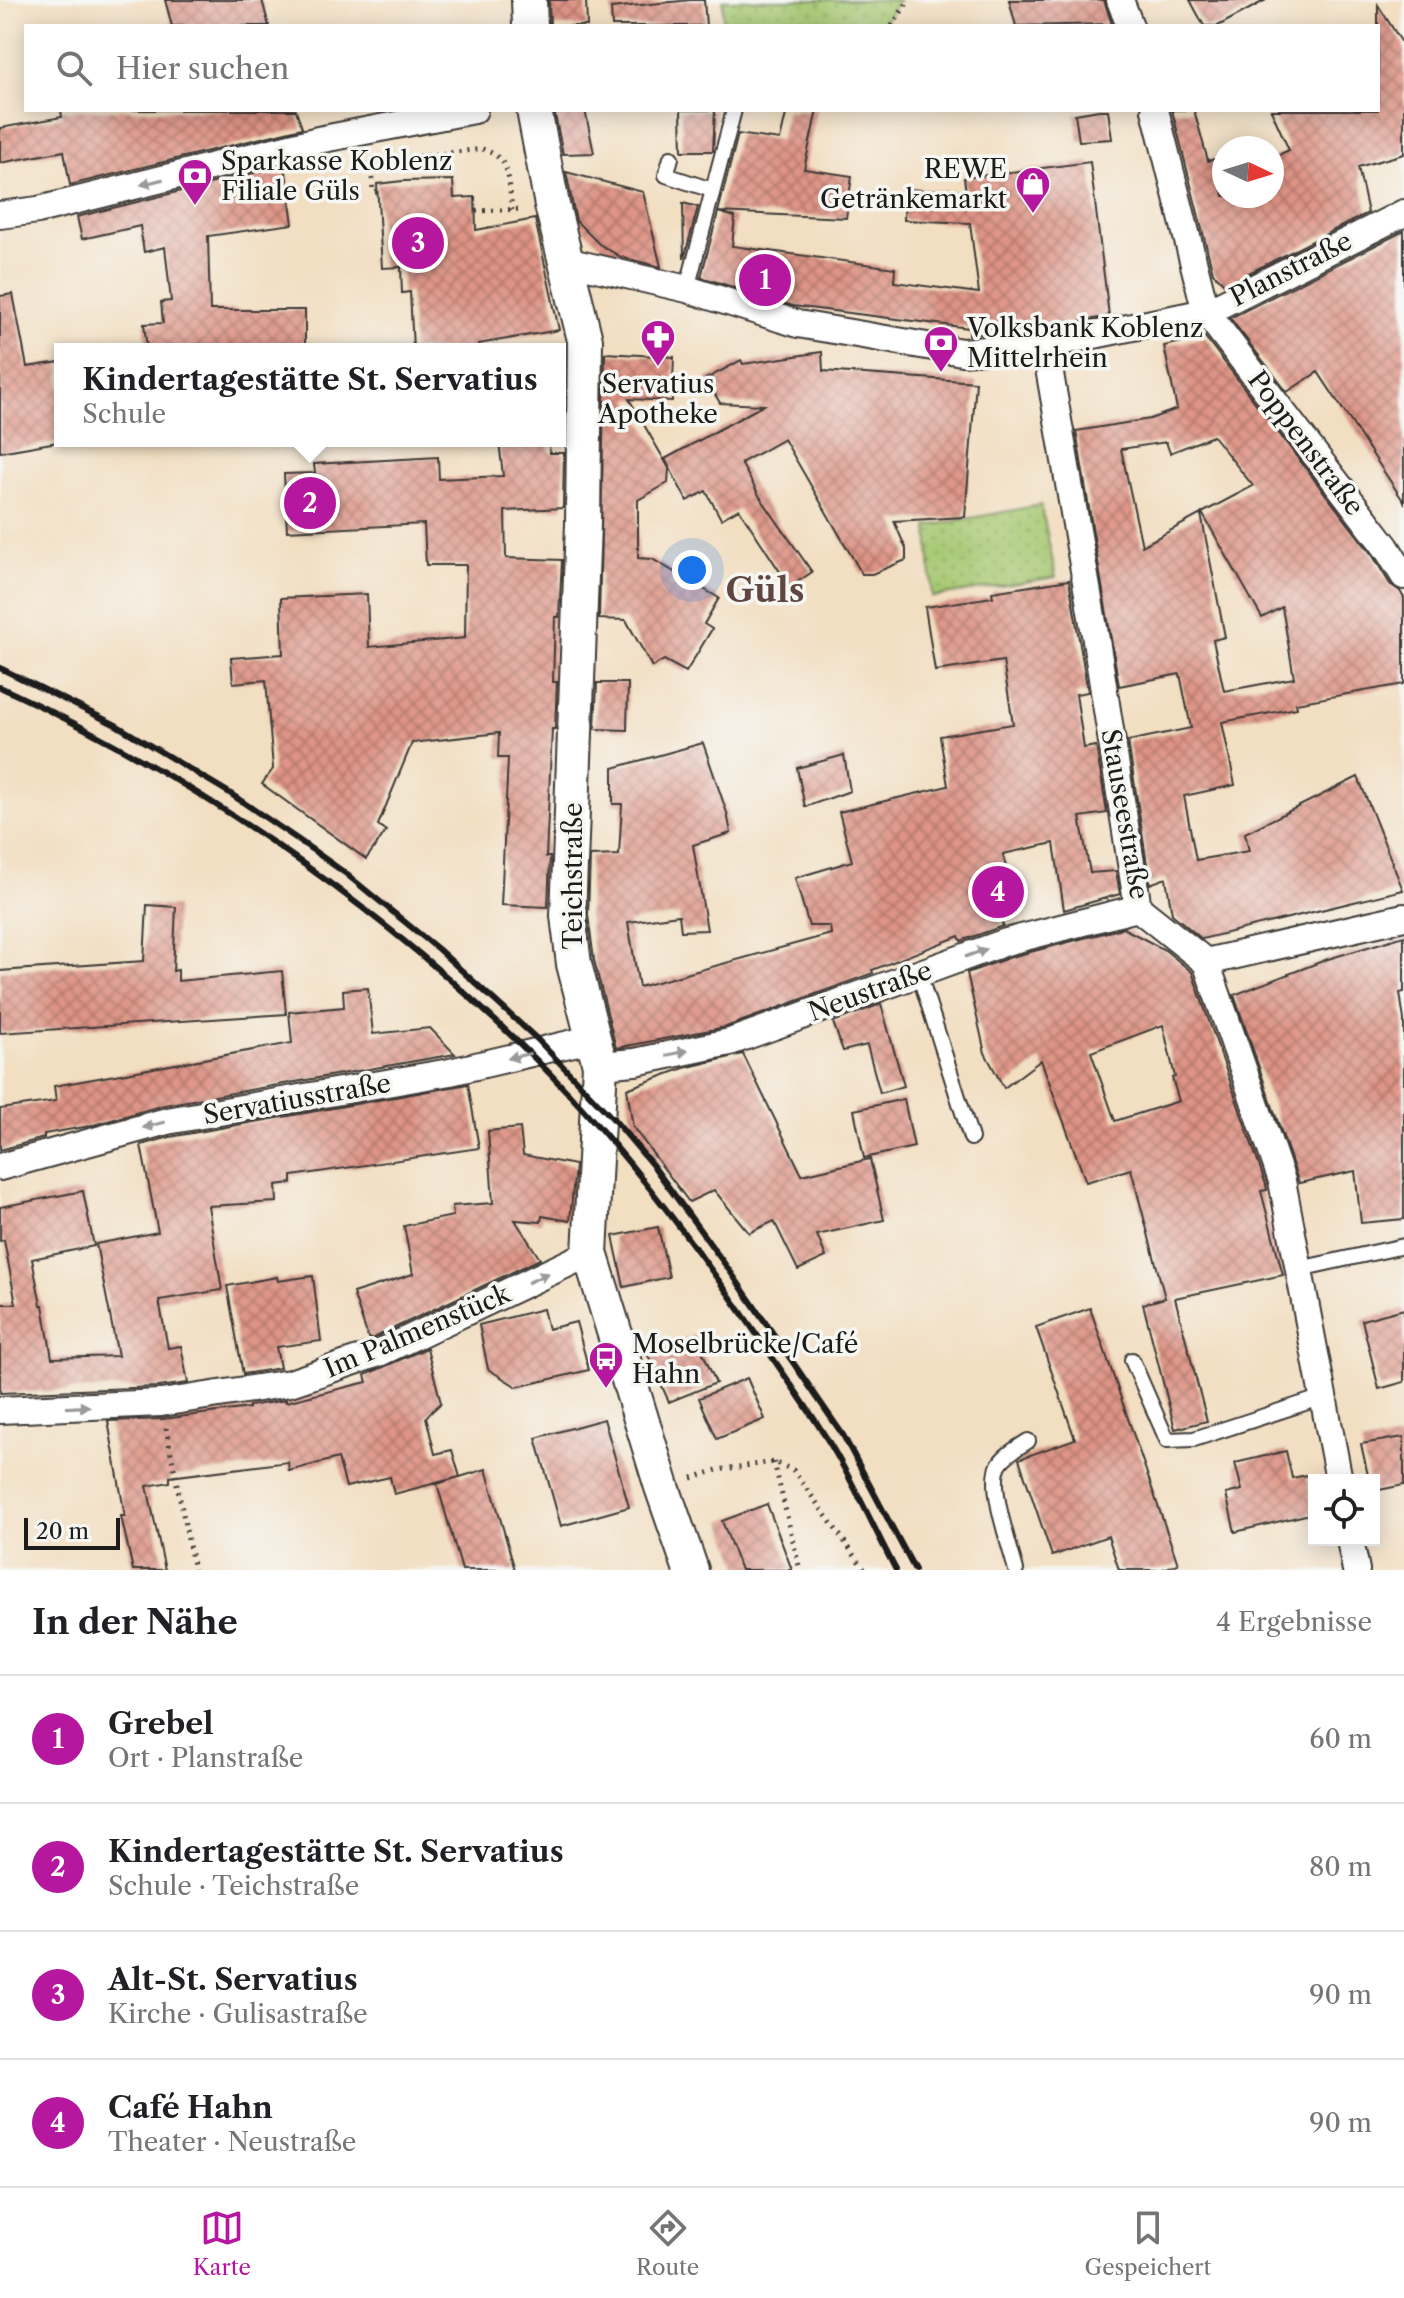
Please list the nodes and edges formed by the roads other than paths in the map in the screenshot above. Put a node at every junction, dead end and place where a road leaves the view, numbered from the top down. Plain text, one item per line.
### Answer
1 (529, 0) edge
2 (1120, 0) edge
3 (530, 24) edge
4 (1129, 24) edge
5 (464, 112) edge
6 (534, 112) edge
7 (733, 112) edge
8 (1156, 112) edge
9 (671, 158) dead end
10 (712, 190) junction
11 (1404, 213) edge
12 (0, 215) edge
13 (566, 261) junction
14 (687, 289) junction
15 (1206, 312) junction
16 (1045, 345) junction
17 (1404, 576) edge
18 (1138, 908) junction
19 (1404, 917) edge
20 (1206, 962) junction
21 (919, 974) junction
22 (598, 1052) junction
23 (971, 1138) dead end
24 (0, 1167) edge
25 (1404, 1246) edge
26 (590, 1253) junction
27 (1299, 1269) junction
28 (1132, 1360) dead end
29 (1323, 1397) junction
30 (0, 1410) edge
31 (1028, 1441) dead end
32 (1338, 1474) edge
33 (1351, 1546) edge
34 (691, 1570) edge
35 (1016, 1570) edge
36 (1356, 1570) edge

1 - 3 street
2 - 4 street
5 -> 12 street
6 - 13 street, Teichstraße
7 - 10 lane
8 - 15 street
9 - 10 lane
10 - 14 lane
11 - 15 street, Planstraße
13 - 14 street, Planstraße
13 - 22 street, Teichstraße
14 - 16 street, Planstraße
15 - 16 street, Planstraße
15 - 17 street, Poppenstraße
16 - 18 street, Stauseestraße
18 - 20 street, Stauseestraße
21 -> 18 street, Neustraße
19 - 20 street
20 - 27 street
22 -> 21 street, Neustraße
21 - 23 lane
22 -> 24 street, Servatiusstraße
22 - 26 street, Teichstraße
25 - 27 lane
30 -> 26 street, Im Palmenstück
26 - 34 street, Teichstraße
27 - 29 street
28 - 29 lane
29 - 32 street
31 - 35 lane
33 - 36 street

